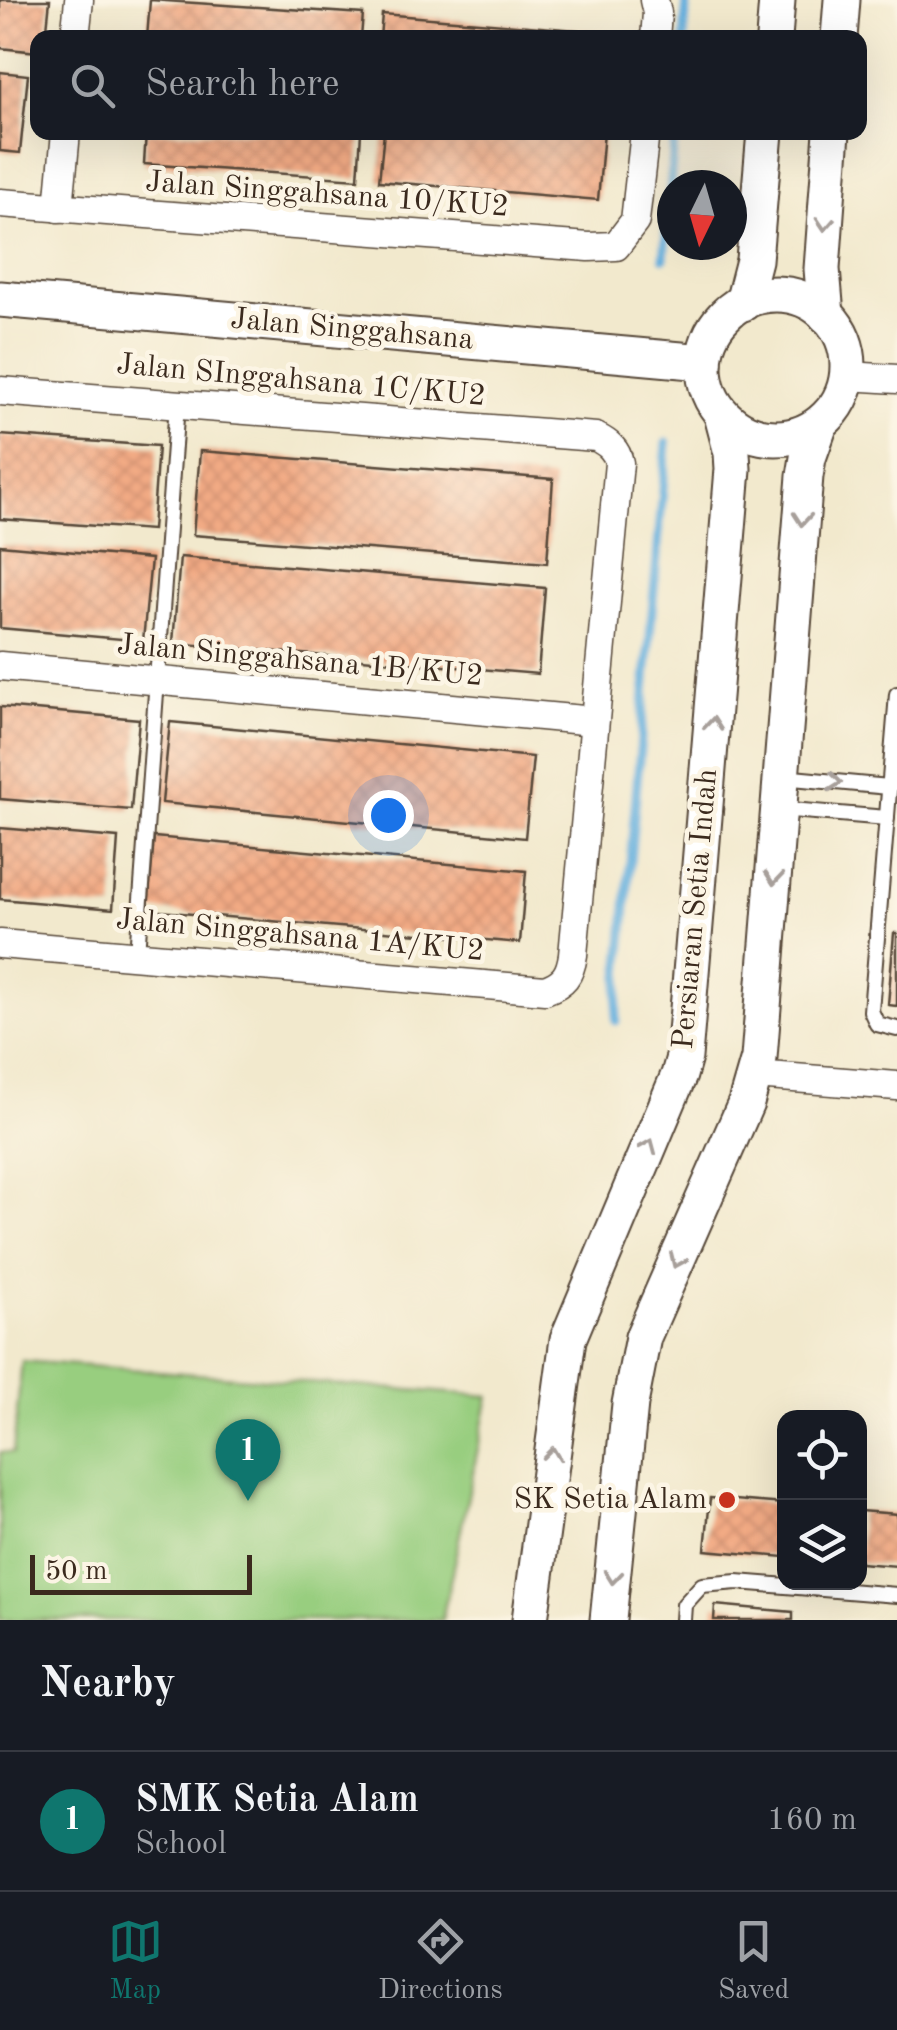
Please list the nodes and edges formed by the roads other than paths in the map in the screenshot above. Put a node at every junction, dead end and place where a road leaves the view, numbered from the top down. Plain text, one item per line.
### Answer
1 (79, 0) edge
2 (654, 0) edge
3 (777, 0) edge
4 (842, 0) edge
5 (76, 30) edge
6 (656, 30) edge
7 (775, 30) edge
8 (840, 30) edge
9 (65, 140) edge
10 (643, 140) edge
11 (764, 140) edge
12 (831, 140) edge
13 (0, 203) edge
14 (59, 208) junction
15 (0, 298) edge
16 (743, 302) junction
17 (826, 315) junction
18 (704, 362) junction
19 (848, 376) junction
20 (897, 379) edge
21 (0, 391) edge
22 (177, 403) junction
23 (722, 415) junction
24 (820, 424) junction
25 (0, 666) edge
26 (157, 681) junction
27 (897, 694) edge
28 (594, 722) junction
29 (889, 787) junction
30 (780, 793) junction
31 (886, 818) junction
32 (0, 944) edge
33 (137, 954) junction
34 (897, 1029) edge
35 (755, 1074) junction
36 (897, 1086) edge
37 (897, 1595) edge
38 (530, 1620) edge
39 (608, 1620) edge
40 (683, 1620) edge

1 - 5 street
2 - 6 street
3 - 7 street
4 - 8 street
9 - 14 street
10 - 14 street, Jalan Singgahsana 10/KU2
11 - 16 street
12 -> 17 street
13 - 14 street, Jalan Singgahsana 10/KU2
15 - 18 street, Jalan Singgahsana
16 - 17 street
16 - 18 street
17 - 19 street
18 - 23 street
19 - 20 street
19 - 24 street
21 - 22 street, Jalan SInggahsana 1C/KU2
22 - 26 lane
22 - 28 street, Jalan SInggahsana 1C/KU2
23 - 24 street
38 -> 23 street, Persiaran Setia Indah
24 -> 30 street
25 - 26 street, Jalan Singgahsana 1B/KU2
26 - 28 street, Jalan Singgahsana 1B/KU2
26 - 33 lane
27 - 29 lane
28 - 33 street, Jalan Singgahsana 1A/KU2
30 -> 29 lane
29 - 31 lane
30 - 31 lane
30 -> 35 street
31 - 34 lane
32 - 33 street, Jalan Singgahsana 1A/KU2
35 - 36 street
35 -> 39 street
37 - 40 lane

